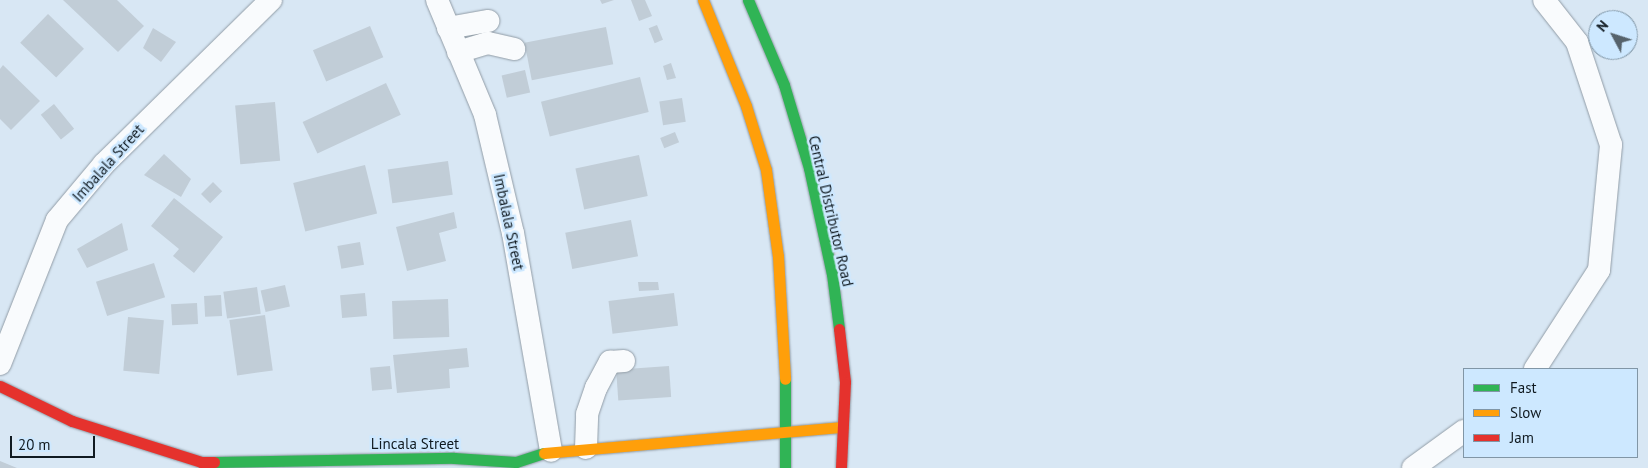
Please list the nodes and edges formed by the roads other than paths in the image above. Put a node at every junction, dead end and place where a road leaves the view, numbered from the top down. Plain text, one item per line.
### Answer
1 (271, 0) edge
2 (436, 0) edge
3 (704, 0) edge
4 (748, 0) edge
5 (1544, 0) edge
6 (488, 21) dead end
7 (448, 28) junction
8 (514, 49) dead end
9 (458, 52) junction
10 (624, 361) dead end
11 (0, 364) edge
12 (1536, 368) edge
13 (0, 386) edge
14 (843, 427) junction
15 (785, 430) junction
16 (1463, 432) edge
17 (586, 448) junction
18 (551, 452) junction
19 (201, 465) edge
20 (516, 465) edge
21 (785, 468) edge
22 (841, 468) edge
23 (1413, 468) edge

1 - 11 street, Imbalala Street
2 - 7 street, Imbalala Street
3 - 15 main road
4 - 14 main road, Central Distributor Road
5 - 12 street
6 - 7 street
7 - 9 street, Imbalala Street
8 - 9 street
9 - 18 street, Imbalala Street
10 - 17 street
13 - 19 main road, Lincala Street
14 - 15 main road, Lincala Street
14 - 22 main road, Central Distributor Road
15 - 17 main road, Lincala Street
15 - 21 main road
16 - 23 street
17 - 18 main road, Lincala Street
18 - 20 main road, Lincala Street
19 - 20 main road, Lincala Street

